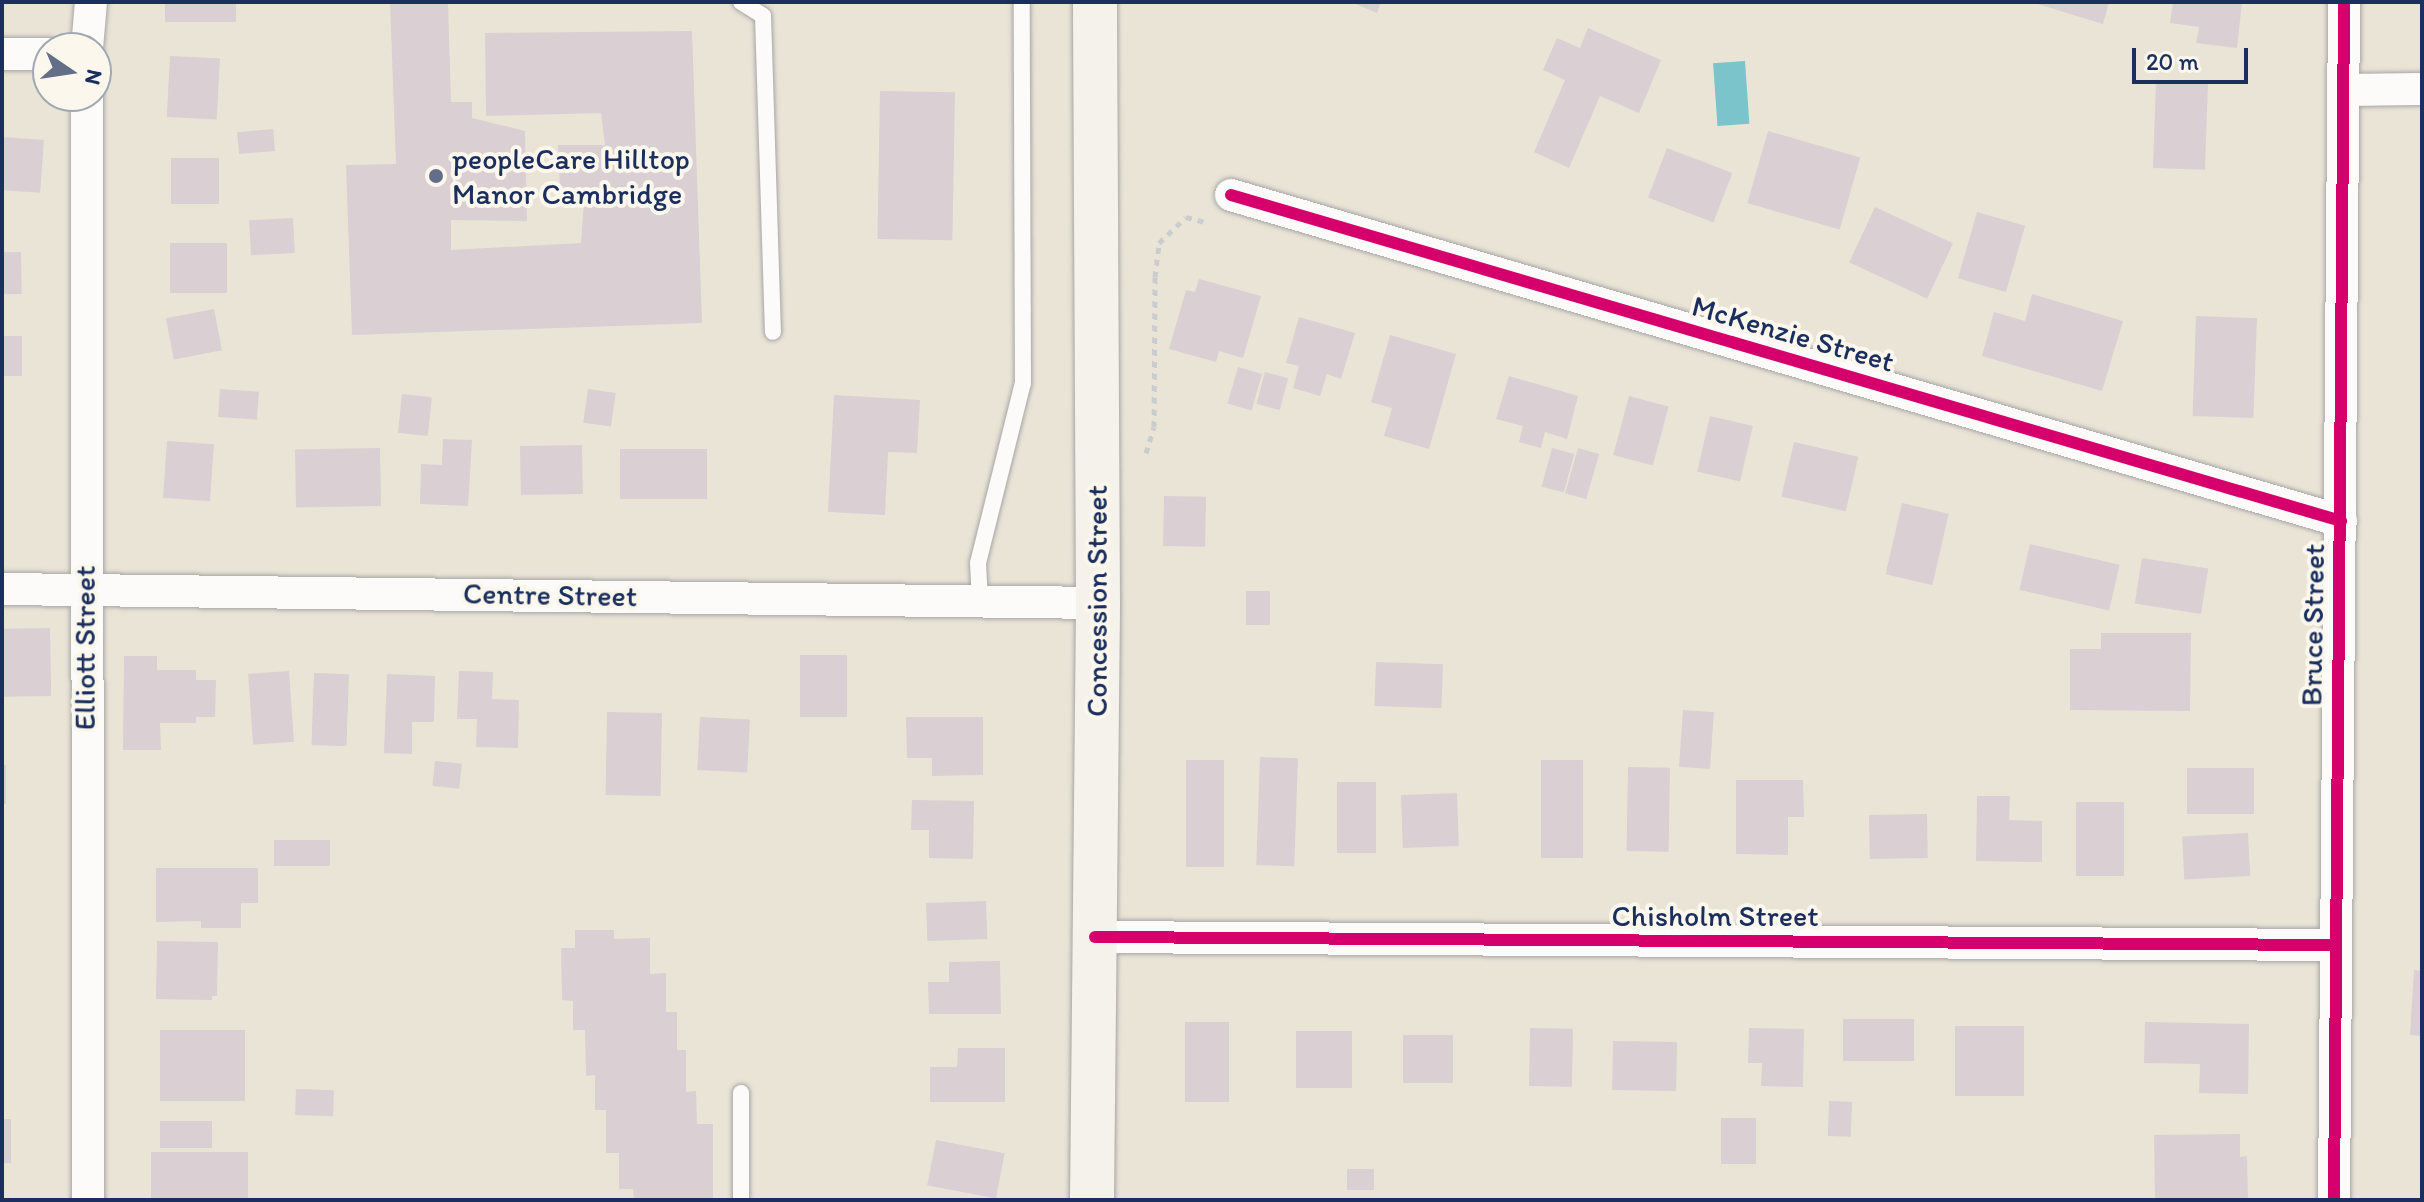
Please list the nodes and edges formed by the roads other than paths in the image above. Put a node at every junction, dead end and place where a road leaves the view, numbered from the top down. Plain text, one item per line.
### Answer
1 (91, 2) edge
2 (741, 2) edge
3 (1022, 2) edge
4 (1095, 2) edge
5 (2344, 2) edge
6 (88, 32) edge
7 (2, 54) edge
8 (32, 54) edge
9 (2422, 89) edge
10 (2344, 90) junction
11 (87, 112) edge
12 (1231, 195) dead end
13 (773, 332) dead end
14 (2341, 521) junction
15 (2, 589) edge
16 (85, 589) junction
17 (980, 601) junction
18 (1098, 603) junction
19 (1095, 937) junction
20 (2335, 945) junction
21 (741, 1093) dead end
22 (88, 1200) edge
23 (741, 1200) edge
24 (1092, 1200) edge
25 (2334, 1200) edge

1 - 6 street
2 - 13 lane
3 - 17 lane
4 - 18 main road, Concession Street
5 - 10 street, Bruce Street
7 - 8 street
9 - 10 street
10 - 14 street, Bruce Street
11 - 16 street, Elliott Street
12 - 14 street, McKenzie Street
14 - 20 street, Bruce Street
15 - 16 street, Centre Street
16 - 17 street, Centre Street
16 - 22 street, Elliott Street
17 - 18 street, Centre Street
18 - 19 main road, Concession Street
19 - 20 street, Chisholm Street
19 - 24 main road, Concession Street
20 - 25 street, Bruce Street
21 - 23 lane

